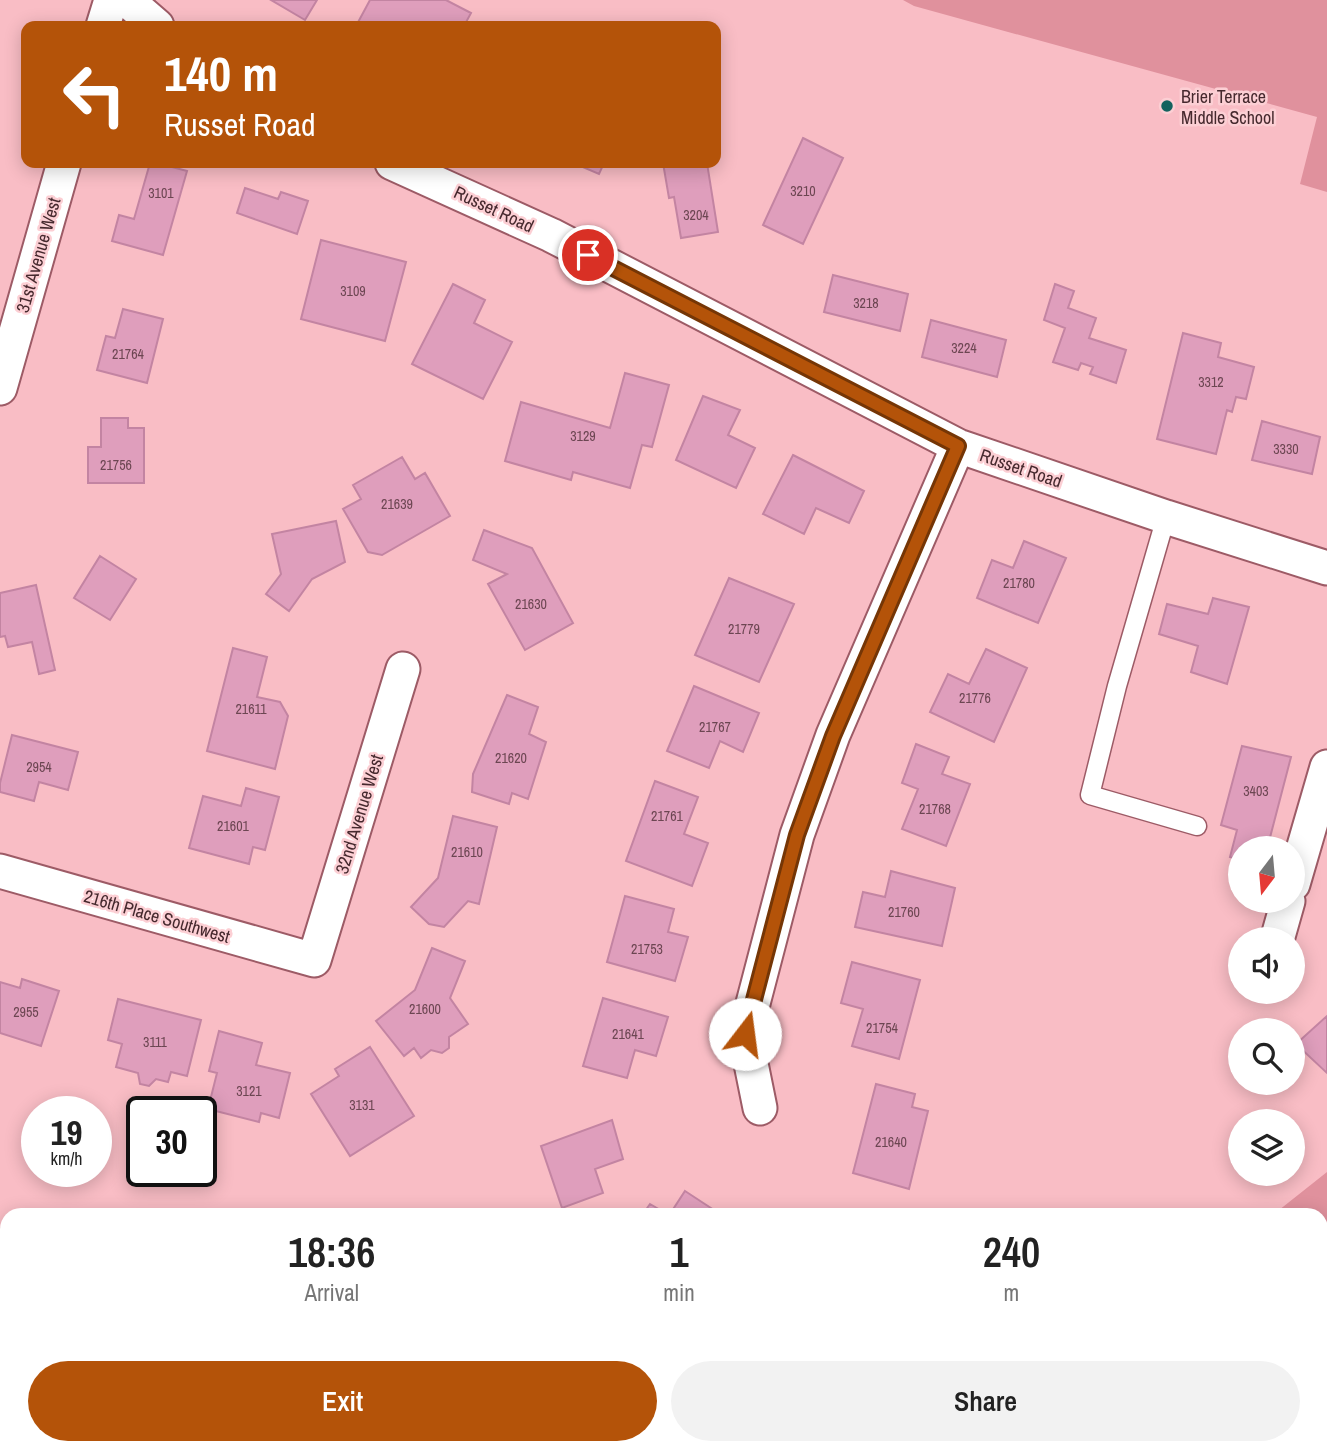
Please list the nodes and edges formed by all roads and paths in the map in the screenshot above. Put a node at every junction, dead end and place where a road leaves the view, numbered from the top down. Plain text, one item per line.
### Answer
1 (111, 0) edge
2 (127, 0) edge
3 (105, 21) edge
4 (151, 21) edge
5 (63, 168) edge
6 (403, 168) edge
7 (0, 388) edge
8 (958, 446) junction
9 (1166, 517) junction
10 (1327, 568) edge
11 (403, 669) dead end
12 (1327, 767) edge
13 (1197, 826) dead end
14 (1306, 839) edge
15 (0, 871) edge
16 (314, 960) joint
17 (760, 1108) dead end

1 - 3 street
2 - 4 street
5 - 7 street, 31st Avenue West
6 - 8 street, Russet Road
8 - 9 street, Russet Road
8 - 17 street
9 - 10 street, Russet Road
9 - 13 lane
11 - 16 street, 32nd Avenue West
12 - 14 street
15 - 16 street, 216th Place Southwest

